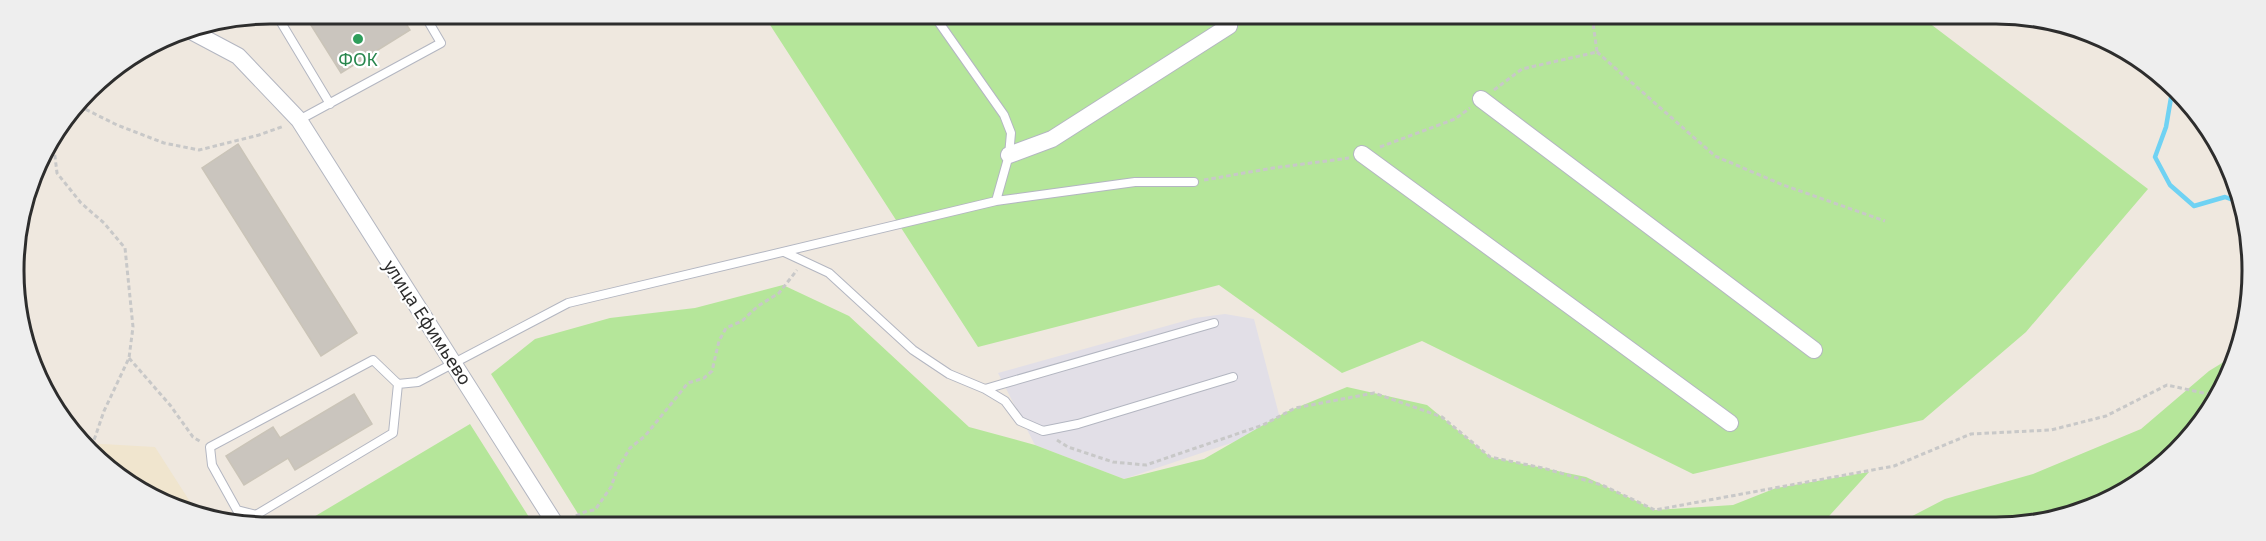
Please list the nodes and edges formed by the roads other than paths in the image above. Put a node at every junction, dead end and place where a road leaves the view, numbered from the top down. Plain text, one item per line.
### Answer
1 (282, 24) edge
2 (430, 24) edge
3 (940, 24) edge
4 (1229, 26) dead end
5 (198, 35) edge
6 (1481, 99) road end
7 (330, 104) junction
8 (299, 120) junction
9 (1009, 154) junction
10 (1362, 154) road end
11 (1194, 182) road end
12 (996, 201) junction
13 (784, 252) junction
14 (1214, 323) dead end
15 (1814, 350) dead end
16 (454, 362) junction
17 (1233, 376) dead end
18 (398, 384) junction
19 (985, 389) junction
20 (1730, 423) dead end
21 (551, 517) edge

1 - 7 lane
2 - 7 lane
3 - 9 lane
4 - 9 street
5 - 8 street, улица Ефимьево
6 - 15 street
7 - 8 lane
8 - 16 street, улица Ефимьево
9 - 12 lane
10 - 20 street
11 - 12 lane
12 - 13 lane
13 - 16 lane
13 - 19 lane
14 - 19 lane
16 - 18 lane
16 - 21 street, улица Ефимьево
17 - 19 lane
18 - 18 lane

